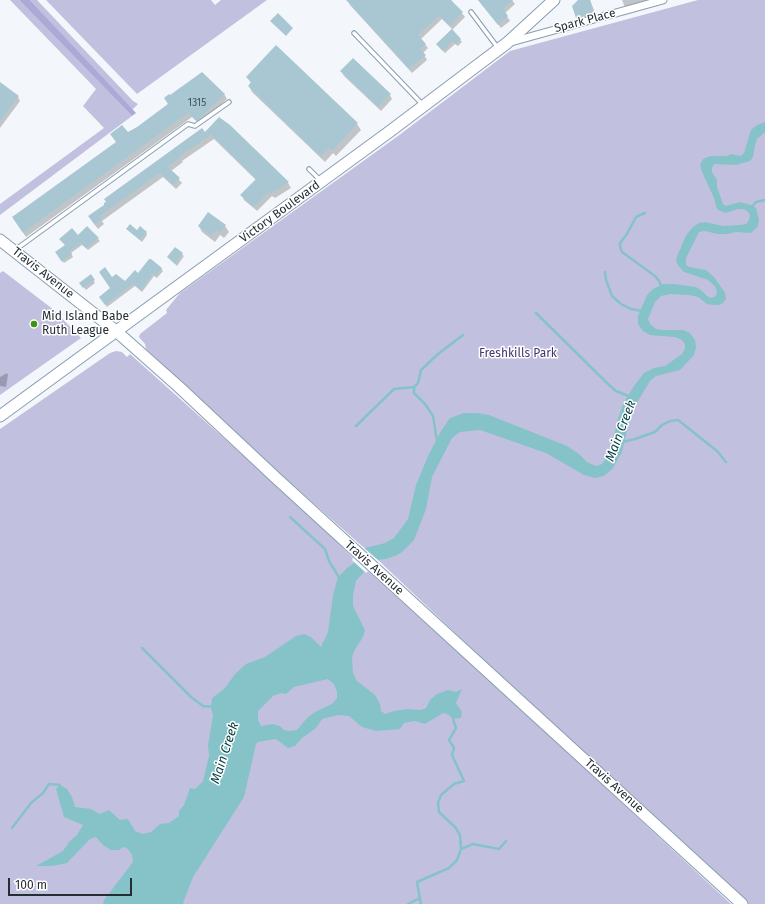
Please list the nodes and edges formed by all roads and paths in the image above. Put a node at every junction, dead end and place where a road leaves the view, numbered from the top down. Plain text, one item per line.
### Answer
1 (663, 0) edge
2 (549, 2) edge
3 (471, 12) dead end
4 (354, 33) dead end
5 (503, 46) junction
6 (230, 102) dead end
7 (424, 106) junction
8 (309, 169) dead end
9 (322, 182) junction
10 (0, 240) edge
11 (14, 251) junction
12 (116, 331) junction
13 (0, 416) edge
14 (742, 904) edge

1 - 5 street, Spark Place
2 - 5 street, Victory Boulevard
3 - 5 lane
4 - 7 lane
5 - 7 street, Victory Boulevard
6 - 11 lane
7 - 9 street, Victory Boulevard
8 - 9 lane
9 - 12 street, Victory Boulevard
10 - 11 street, Travis Avenue
11 - 12 street, Travis Avenue
12 - 13 street, Victory Boulevard
12 - 14 street, Travis Avenue

